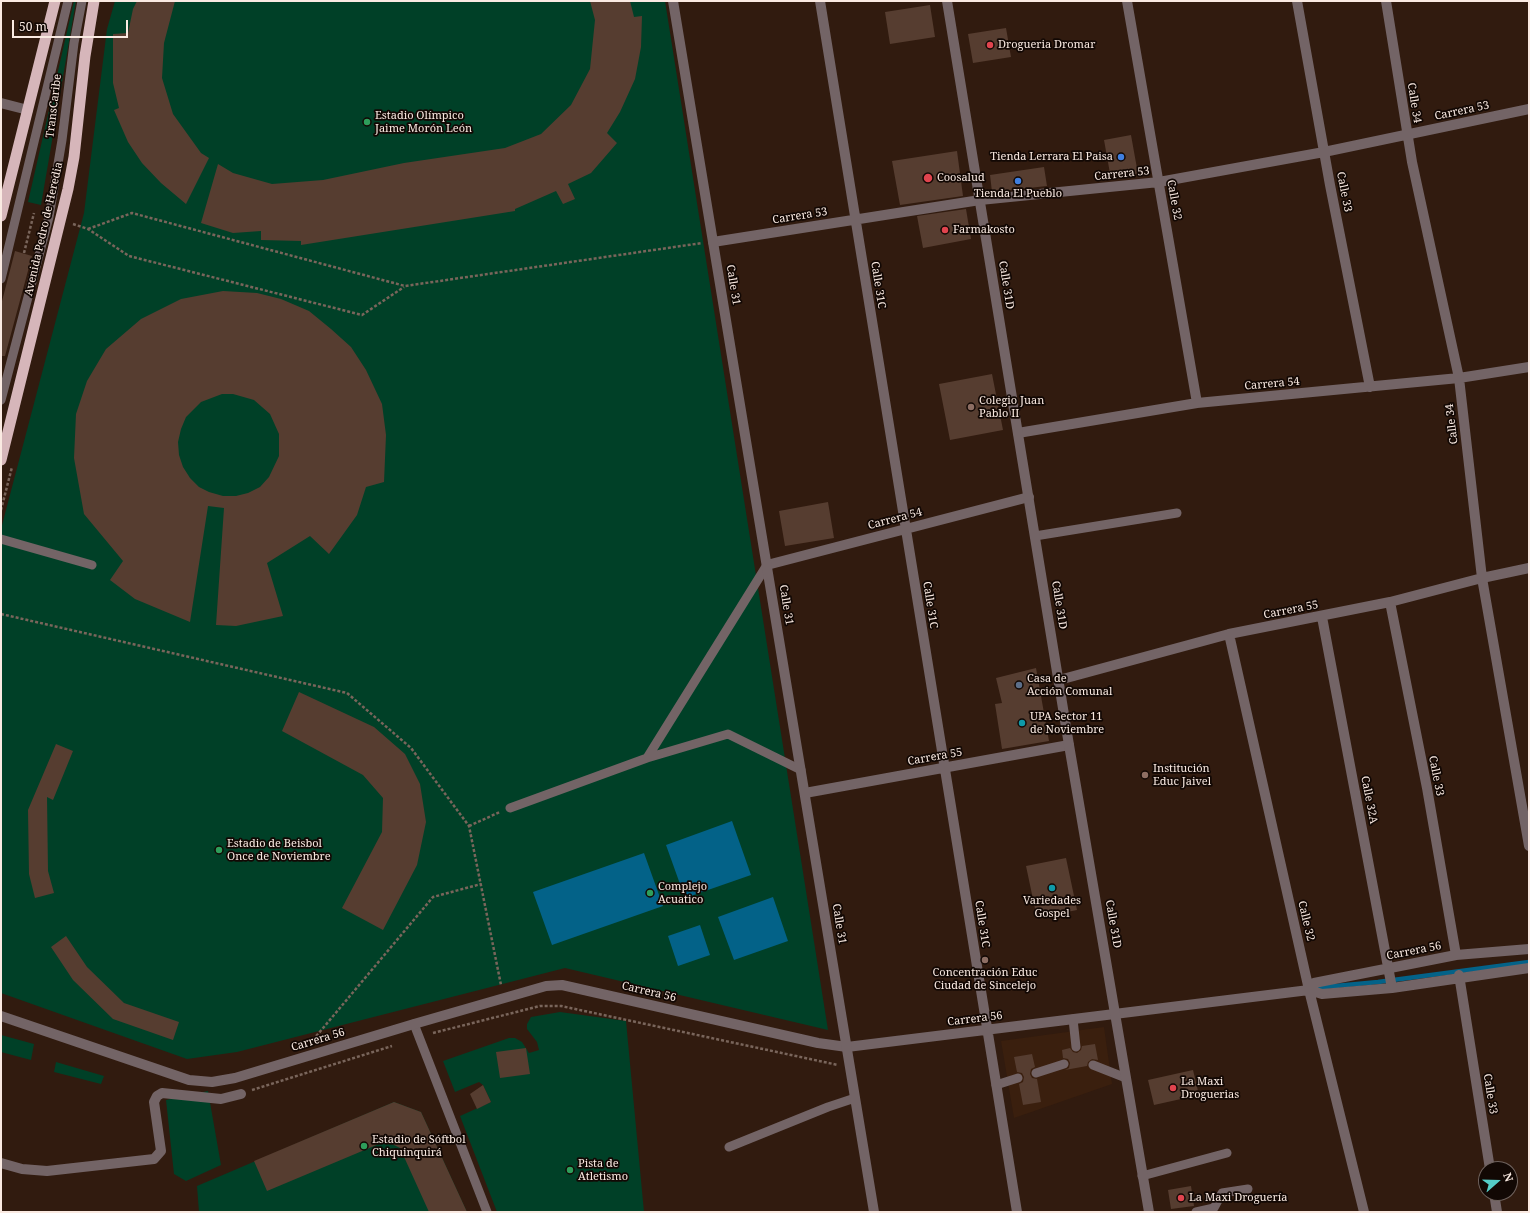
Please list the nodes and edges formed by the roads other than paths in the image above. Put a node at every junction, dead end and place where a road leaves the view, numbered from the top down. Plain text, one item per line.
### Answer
1 (55, 1) edge
2 (68, 1) edge
3 (82, 1) edge
4 (94, 1) edge
5 (673, 1) edge
6 (820, 1) edge
7 (947, 1) edge
8 (1127, 1) edge
9 (1297, 1) edge
10 (1386, 1) edge
11 (1, 103) edge
12 (1529, 109) edge
13 (28, 110) junction
14 (1407, 135) junction
15 (1324, 152) junction
16 (1159, 182) junction
17 (980, 200) junction
18 (1, 216) edge
19 (855, 220) junction
20 (713, 242) junction
21 (1, 279) edge
22 (1529, 367) edge
23 (1459, 378) junction
24 (1370, 387) junction
25 (1, 400) edge
26 (1197, 402) junction
27 (1018, 433) junction
28 (1, 460) edge
29 (1029, 497) junction
30 (1177, 512) dead end
31 (906, 529) junction
32 (1035, 536) junction
33 (1, 539) edge
34 (92, 565) dead end
35 (767, 565) junction
36 (1529, 568) edge
37 (1482, 578) junction
38 (1390, 602) junction
39 (1322, 617) junction
40 (1229, 634) junction
41 (1059, 680) junction
42 (1069, 745) junction
43 (647, 758) junction
44 (944, 767) junction
45 (801, 770) junction
46 (805, 793) junction
47 (510, 808) road end
48 (1529, 846) edge
49 (1529, 949) edge
50 (1456, 955) junction
51 (1529, 968) edge
52 (1390, 972) junction
53 (1459, 976) junction
54 (1392, 987) junction
55 (1309, 990) junction
56 (1116, 1014) junction
57 (1, 1016) edge
58 (1073, 1019) junction
59 (414, 1024) junction
60 (987, 1030) junction
61 (847, 1047) junction
62 (1076, 1047) dead end
63 (1064, 1064) dead end
64 (1092, 1066) dead end
65 (1036, 1073) dead end
66 (1018, 1078) dead end
67 (1126, 1078) junction
68 (996, 1085) junction
69 (241, 1094) road end
70 (855, 1098) junction
71 (729, 1146) dead end
72 (1227, 1153) dead end
73 (1489, 1161) edge
74 (1, 1163) edge
75 (1142, 1176) junction
76 (1248, 1189) dead end
77 (1495, 1201) edge
78 (487, 1212) edge
79 (874, 1212) edge
80 (1016, 1212) edge
81 (1149, 1212) edge
82 (1196, 1212) edge
83 (1364, 1212) edge
84 (1497, 1212) edge

1 - 13 highway
2 - 21 lane, TransCaribe
3 - 25 lane, TransCaribe
4 - 28 highway, Avenida Pedro de Heredia
5 - 20 street, Calle 31
6 - 19 street, Calle 31C
7 - 17 street, Calle 31D
8 - 16 street, Calle 32
9 - 15 street, Calle 33
10 - 14 street, Calle 34
11 - 13 street
12 - 14 street, Carrera 53
13 - 18 highway
14 - 15 street, Carrera 53
14 - 23 street, Calle 34
15 - 16 street, Carrera 53
15 - 24 street, Calle 33
16 - 17 street, Carrera 53
16 - 26 street, Calle 32
17 - 19 street, Carrera 53
17 - 27 street, Calle 31D
19 - 20 street, Carrera 53
19 - 31 street, Calle 31C
20 - 35 street, Calle 31
22 - 23 street, Carrera 54
23 - 24 street, Carrera 54
23 - 37 street, Calle 34
24 - 26 street, Carrera 54
26 - 27 street, Carrera 54
27 - 29 street, Calle 31D
29 - 31 street, Carrera 54
29 - 32 street, Calle 31D
30 - 32 lane
31 - 35 street, Carrera 54
31 - 44 street, Calle 31C
32 - 41 street, Calle 31D
33 - 34 lane
35 - 43 lane
35 - 45 street, Calle 31
36 - 37 street, Carrera 55
37 - 38 street, Carrera 55
37 - 48 street, Calle 34
38 - 39 street, Carrera 55
38 - 50 street, Calle 33
39 - 40 street, Carrera 55
39 - 52 street, Calle 32A
40 - 41 street, Carrera 55
40 - 55 street, Calle 32
41 - 42 street, Calle 31D
42 - 44 street, Carrera 55
42 - 56 street, Calle 31D
43 - 45 lane
43 - 47 lane
44 - 46 street, Carrera 55
44 - 60 street, Calle 31C
45 - 46 street, Calle 31
46 - 61 street, Calle 31
49 - 50 street, Carrera 56
50 - 52 street, Carrera 56
51 - 53 street, Carrera 56
52 - 54 street, Calle 32A
52 - 55 street, Carrera 56
53 - 54 street, Carrera 56
53 - 73 street, Calle 33
54 - 55 street, Carrera 56
55 - 56 street, Carrera 56
55 - 83 street, Calle 32
56 - 58 street, Carrera 56
56 - 67 street, Calle 31D
57 - 59 street, Carrera 56
58 - 60 street, Carrera 56
58 - 62 lane
59 - 61 street, Carrera 56
59 - 78 lane
60 - 61 street, Carrera 56
60 - 68 street, Calle 31C
61 - 70 street, Calle 31
63 - 65 lane
64 - 67 lane
66 - 68 lane
67 - 75 street, Calle 31D
68 - 80 street, Calle 31C
69 - 74 street
70 - 71 lane
70 - 79 street, Calle 31
72 - 75 lane
75 - 81 street, Calle 31D
76 - 82 lane
77 - 84 street

